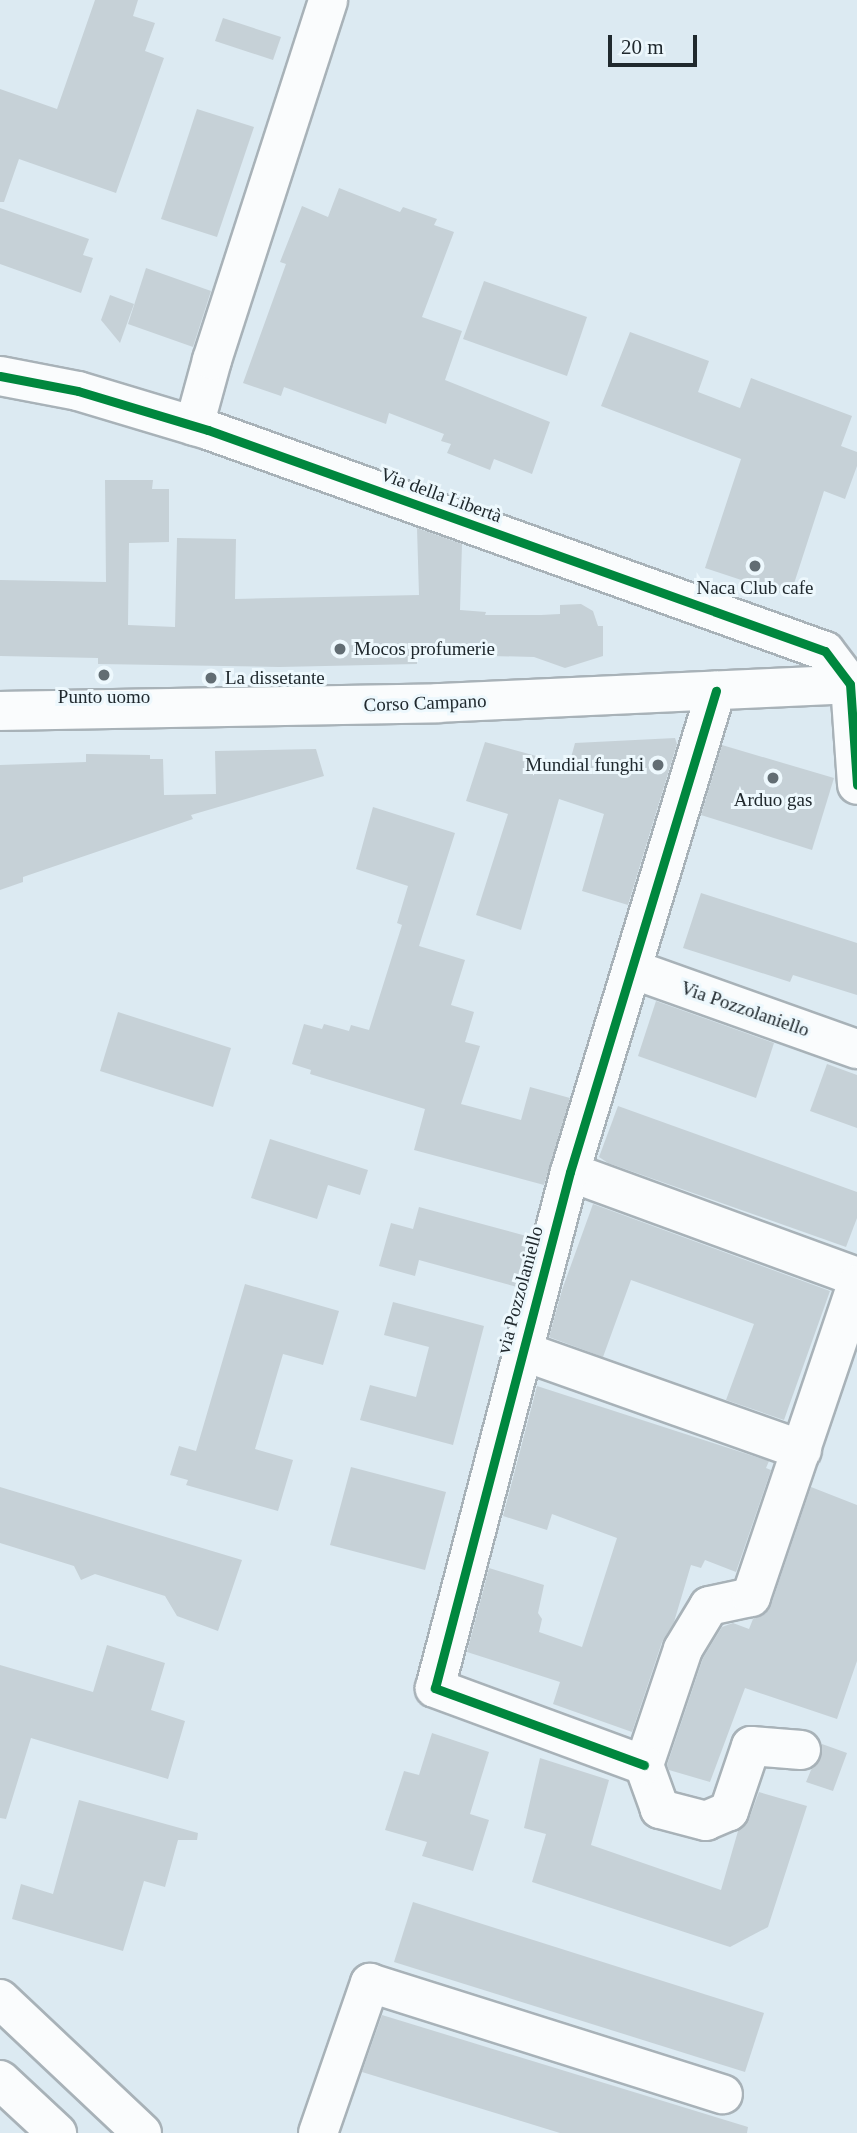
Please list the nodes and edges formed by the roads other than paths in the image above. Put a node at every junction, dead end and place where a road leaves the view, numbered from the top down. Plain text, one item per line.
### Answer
1 (328, 0) edge
2 (0, 376) edge
3 (194, 426) junction
4 (853, 684) edge
5 (716, 691) junction
6 (0, 711) edge
7 (857, 785) edge
8 (632, 970) junction
9 (857, 1049) edge
10 (570, 1172) junction
11 (857, 1277) edge
12 (857, 1284) edge
13 (522, 1350) junction
14 (802, 1450) junction
15 (801, 1750) dead end
16 (644, 1765) junction
17 (0, 1999) edge
18 (0, 2080) edge
19 (723, 2094) dead end
20 (57, 2133) edge
21 (142, 2133) edge
22 (318, 2133) edge

1 - 3 street
2 - 3 street, Via della Libertà
3 - 4 street, Via della Libertà
4 - 5 street, Corso Campano
4 - 7 street
5 - 6 street, Corso Campano
5 - 8 street, via Pozzolaniello
8 - 9 street, Via Pozzolaniello
8 - 10 street, via Pozzolaniello
10 - 11 street
10 - 13 street, via Pozzolaniello
12 - 14 street
13 - 14 street, via Pozzolaniello
13 - 16 street, via Pozzolaniello
14 - 16 street
15 - 16 street
17 - 21 street
18 - 20 street
19 - 22 street

